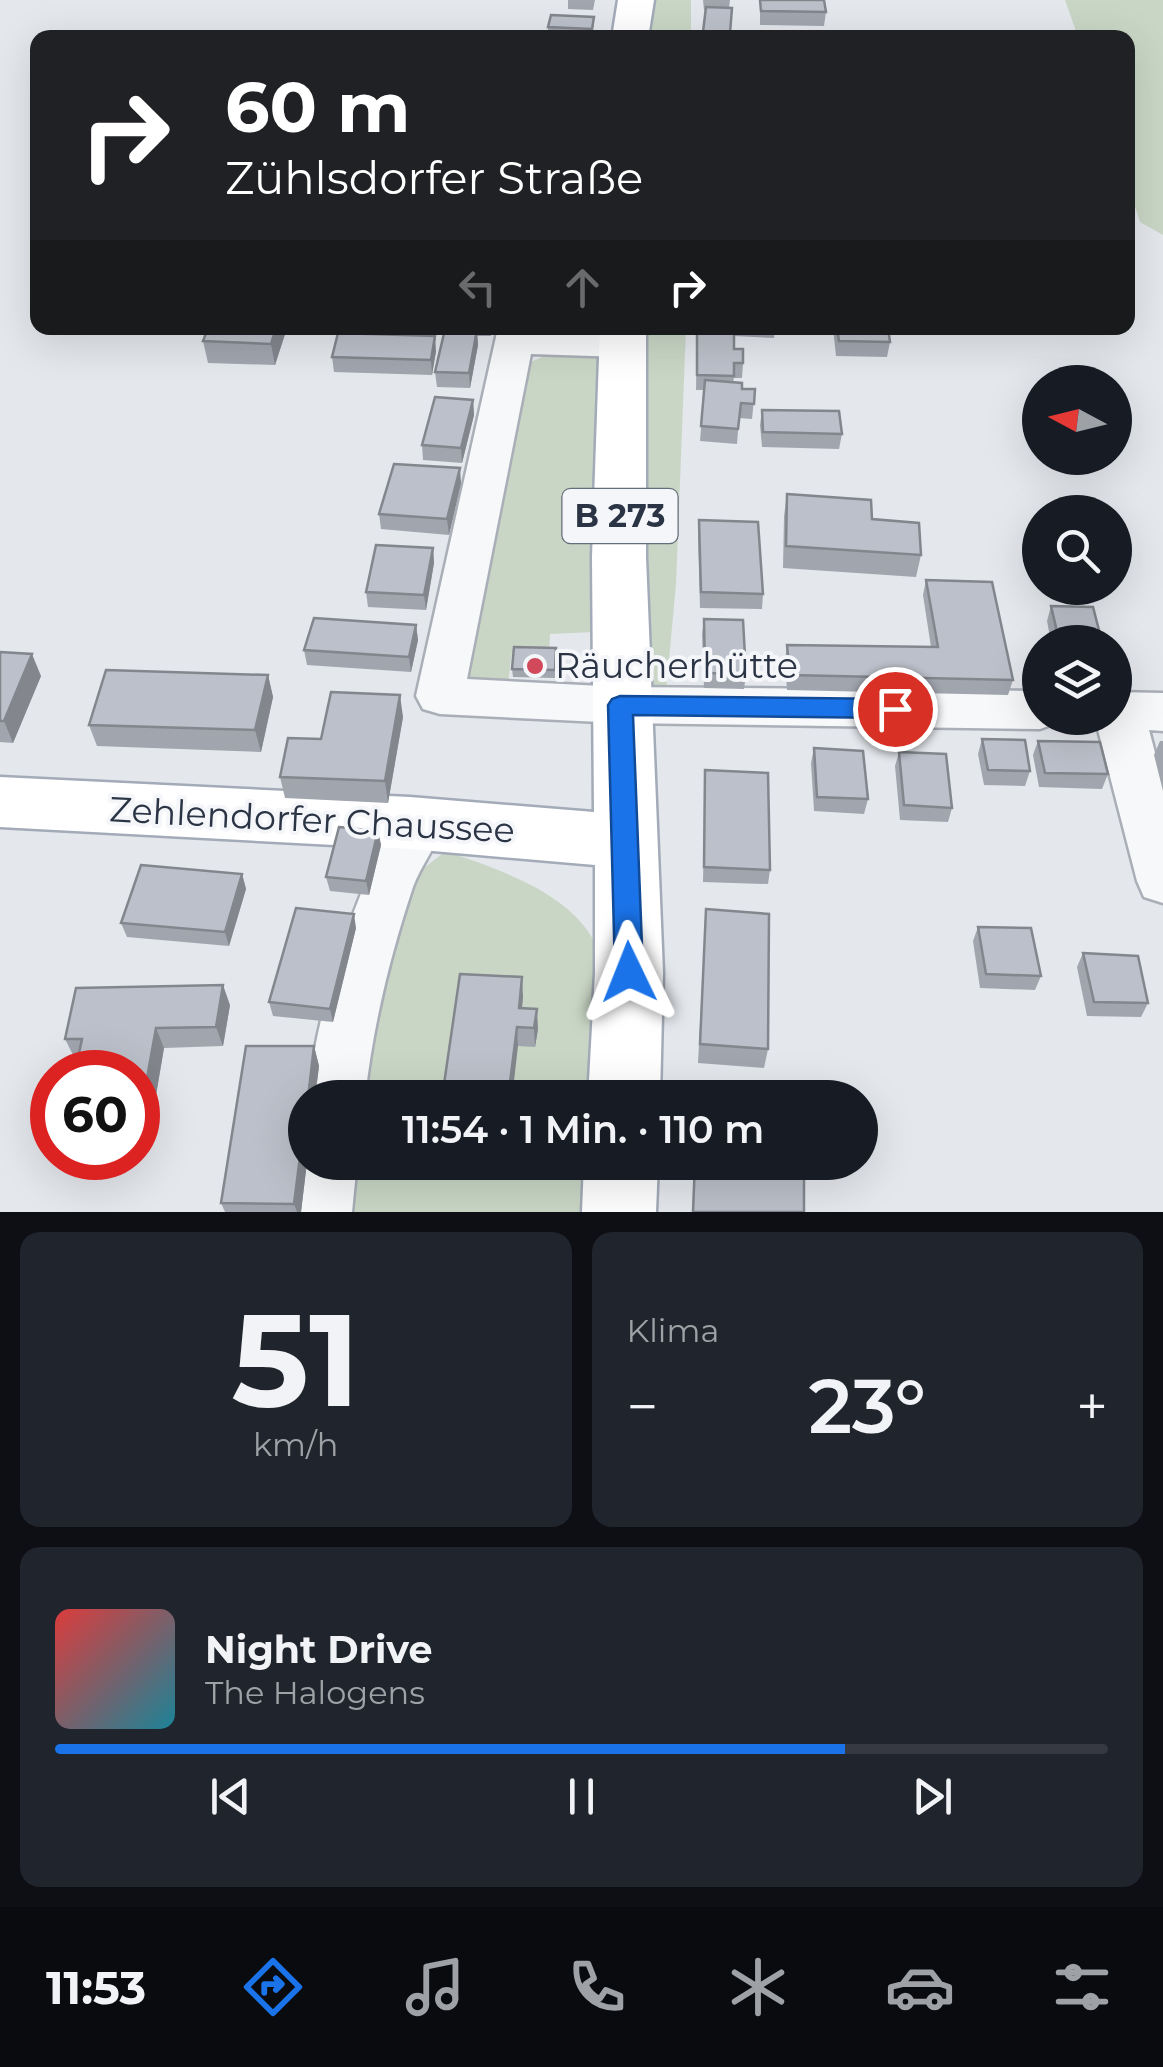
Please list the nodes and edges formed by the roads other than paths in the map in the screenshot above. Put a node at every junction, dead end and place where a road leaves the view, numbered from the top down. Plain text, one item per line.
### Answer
1 (636, 0) edge
2 (631, 30) edge
3 (516, 335) edge
4 (570, 335) edge
5 (623, 336) edge
6 (620, 705) junction
7 (1022, 710) edge
8 (1133, 711) edge
9 (0, 802) edge
10 (410, 824) junction
11 (624, 841) junction
12 (1163, 881) edge
13 (338, 1080) edge
14 (625, 1080) edge
15 (326, 1180) edge
16 (621, 1180) edge
17 (322, 1212) edge
18 (619, 1212) edge

1 - 2 main road
3 - 6 street
4 - 5 street
5 - 6 main road, B 273
6 - 7 street
6 - 11 main road, B 273
8 - 12 street
9 - 10 main road, Zehlendorfer Chaussee
10 - 11 main road, Zehlendorfer Chaussee
10 - 13 street
11 - 14 main road, B 273
15 - 17 street
16 - 18 main road

